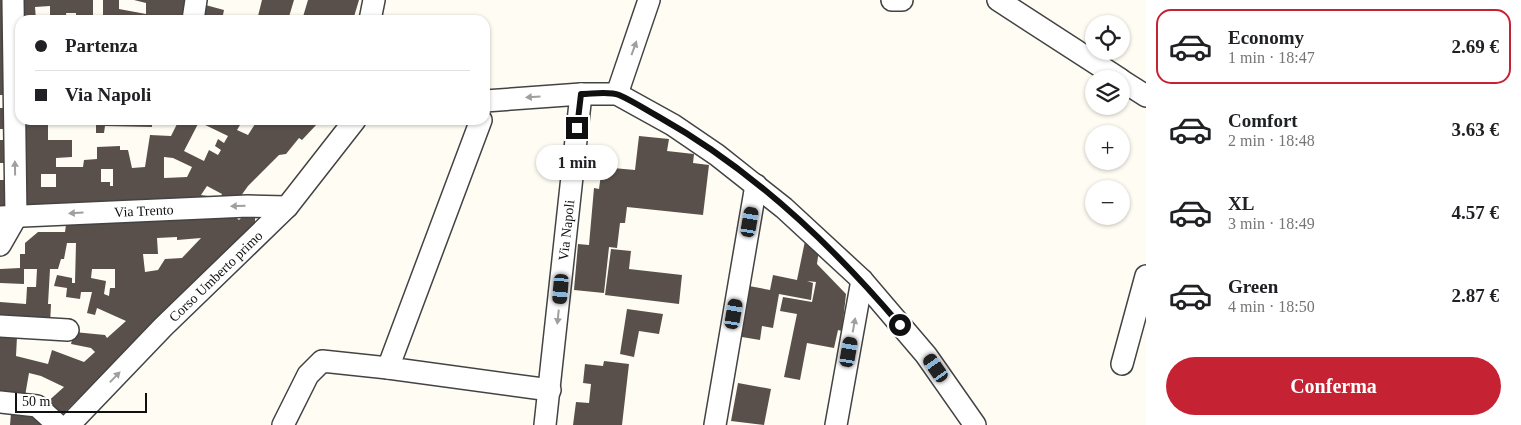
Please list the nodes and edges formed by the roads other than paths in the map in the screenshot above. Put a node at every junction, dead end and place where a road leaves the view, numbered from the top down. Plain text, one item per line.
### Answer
1 (13, 0) edge
2 (196, 0) edge
3 (374, 0) edge
4 (649, 0) edge
5 (892, 0) edge
6 (902, 0) edge
7 (998, 0) edge
8 (194, 15) edge
9 (371, 15) edge
10 (1107, 70) edge
11 (1130, 85) edge
12 (581, 94) junction
13 (617, 94) junction
14 (1146, 96) edge
15 (490, 107) edge
16 (351, 125) edge
17 (479, 125) edge
18 (756, 185) junction
19 (287, 207) junction
20 (8, 217) edge
21 (0, 245) edge
22 (1146, 276) edge
23 (862, 280) junction
24 (0, 326) edge
25 (68, 330) dead end
26 (1122, 364) dead end
27 (388, 368) junction
28 (550, 390) junction
29 (0, 402) edge
30 (972, 424) edge
31 (58, 425) edge
32 (69, 425) edge
33 (282, 425) edge
34 (545, 425) edge
35 (715, 425) edge
36 (836, 425) edge

20 -> 1 street
2 - 8 street
3 - 9 street
13 -> 4 street
5 - 6 street
7 - 10 street
11 - 14 street
12 - 13 street
12 -> 15 street
12 -> 28 street, Via Napoli
13 - 18 street
16 - 19 street, Corso Umberto primo
17 - 27 street
18 - 23 street
18 - 35 street
19 -> 20 street, Via Trento
32 -> 19 street, Corso Umberto primo
20 - 21 street
22 - 26 street
23 - 30 street
36 -> 23 street
24 - 25 street
27 - 28 street
27 - 33 street
28 - 34 street, Via Napoli
29 - 31 street

